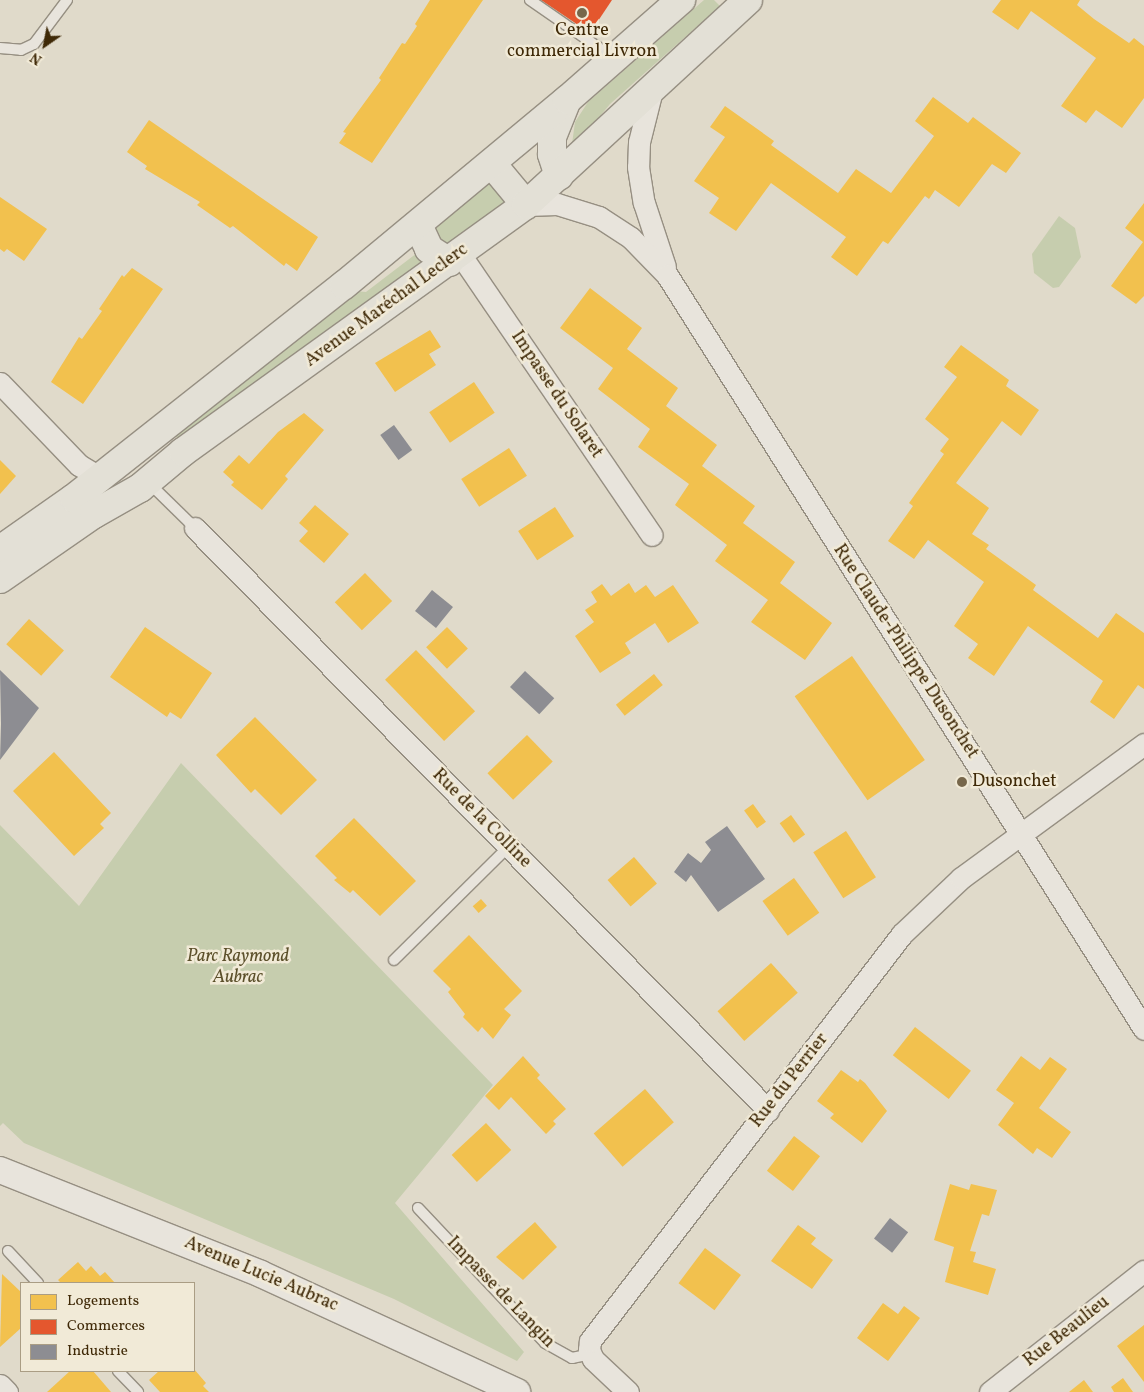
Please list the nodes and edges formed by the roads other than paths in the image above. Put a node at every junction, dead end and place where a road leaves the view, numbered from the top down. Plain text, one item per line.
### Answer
1 (67, 0) edge
2 (530, 0) edge
3 (681, 0) edge
4 (748, 0) edge
5 (0, 48) edge
6 (611, 62) junction
7 (654, 85) junction
8 (567, 100) junction
9 (492, 164) junction
10 (559, 176) junction
11 (526, 206) junction
12 (599, 217) junction
13 (418, 225) junction
14 (455, 258) junction
15 (667, 274) junction
16 (0, 383) edge
17 (99, 478) junction
18 (148, 482) junction
19 (195, 528) joint
20 (652, 535) dead end
21 (0, 550) edge
22 (0, 579) edge
23 (1144, 744) edge
24 (1021, 835) junction
25 (508, 847) junction
26 (394, 960) dead end
27 (1144, 1029) edge
28 (768, 1110) junction
29 (0, 1170) edge
30 (418, 1208) dead end
31 (8, 1251) dead end
32 (1144, 1271) edge
33 (37, 1282) edge
34 (591, 1354) junction
35 (119, 1372) edge
36 (0, 1385) edge
37 (7, 1392) edge
38 (138, 1392) edge
39 (517, 1392) edge
40 (628, 1392) edge
41 (990, 1392) edge

1 - 5 lane
2 - 6 lane
3 - 6 main road
4 - 7 main road, Avenue Maréchal Leclerc
6 - 8 main road
7 - 10 main road, Avenue Maréchal Leclerc
7 - 15 street, Rue Claude-Philippe Dusonchet
8 - 9 main road
8 - 10 main road
9 - 11 main road
9 - 13 main road
10 - 11 main road, Avenue Maréchal Leclerc
10 - 12 street, Rue Claude-Philippe Dusonchet
11 - 12 street, Rue Claude-Philippe Dusonchet
11 - 14 main road, Avenue Maréchal Leclerc
12 - 15 street, Rue Claude-Philippe Dusonchet
13 - 14 main road
13 - 17 main road
14 - 18 main road, Avenue Maréchal Leclerc
14 - 20 street, Impasse du Solaret
15 - 24 street, Rue Claude-Philippe Dusonchet
16 - 17 street
17 - 21 main road
18 - 19 lane
18 - 22 main road, Avenue Maréchal Leclerc
19 - 25 street, Rue de la Colline
23 - 24 street, Rue du Perrier
24 - 27 street, Rue Claude-Philippe Dusonchet
24 - 28 street, Rue du Perrier
25 - 26 lane
25 - 28 street, Rue de la Colline
28 - 34 street, Rue du Perrier
29 - 39 street, Avenue Lucie Aubrac
30 - 34 lane, Impasse de Langin
31 - 33 lane
32 - 41 street, Rue Beaulieu
34 - 40 street
35 - 38 lane
36 - 37 street

